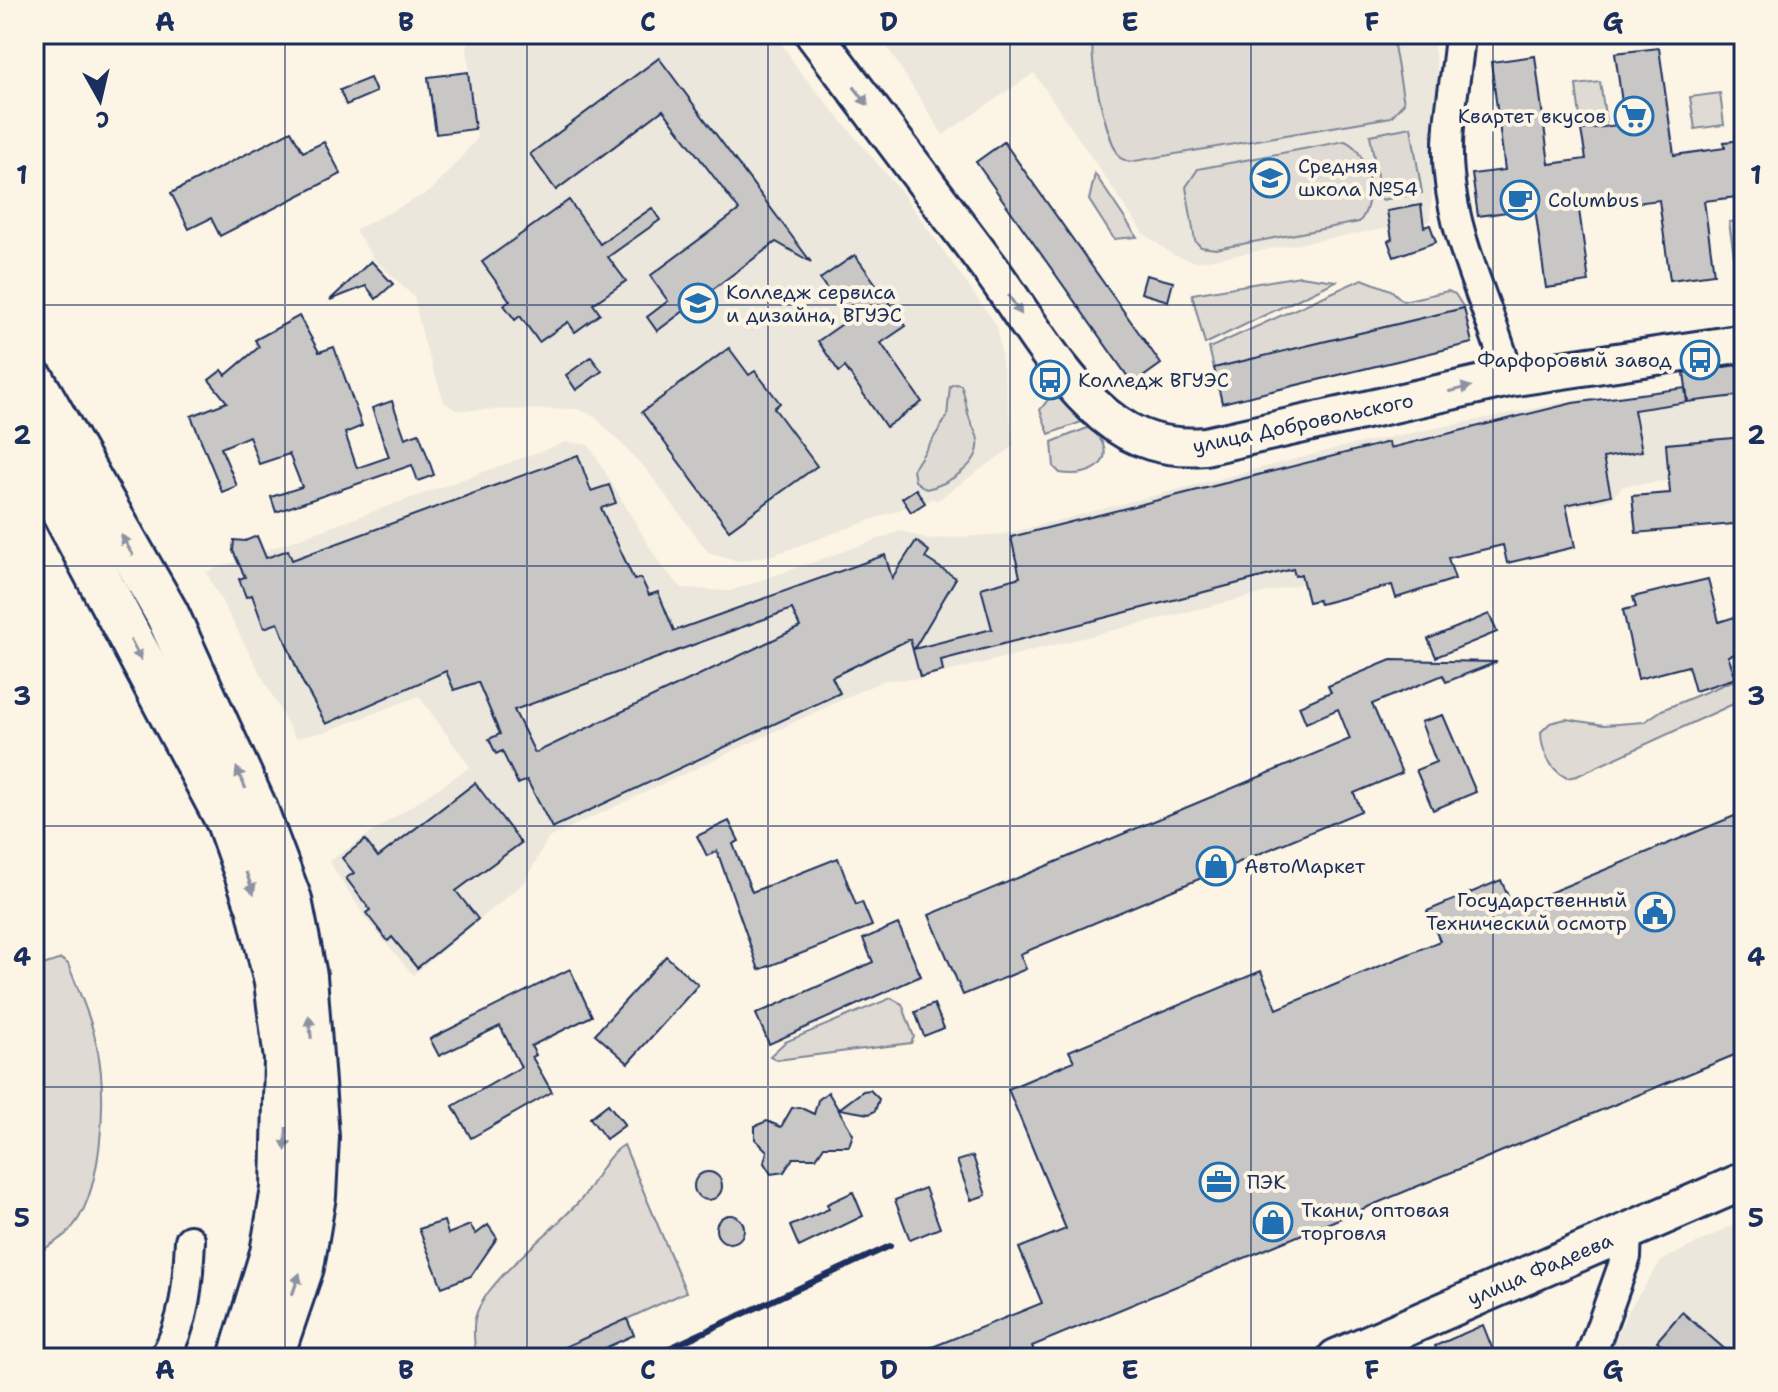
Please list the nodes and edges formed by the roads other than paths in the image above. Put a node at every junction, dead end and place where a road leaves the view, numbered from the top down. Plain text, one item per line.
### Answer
1 (814, 34) edge
2 (1460, 34) edge
3 (1744, 343) edge
4 (1509, 378) junction
5 (34, 382) edge
6 (34, 457) edge
7 (1744, 1181) edge
8 (1627, 1231) junction
9 (190, 1240) dead end
10 (164, 1358) edge
11 (240, 1358) edge
12 (271, 1358) edge
13 (1336, 1358) edge
14 (1590, 1358) edge

1 -> 4 main road, улица Добровольского
2 - 4 street
3 - 4 main road, улица Добровольского
12 -> 5 highway
6 -> 11 highway
7 - 8 main road, улица Фадеева
8 - 13 main road, улица Фадеева
8 - 14 street
9 - 10 street

